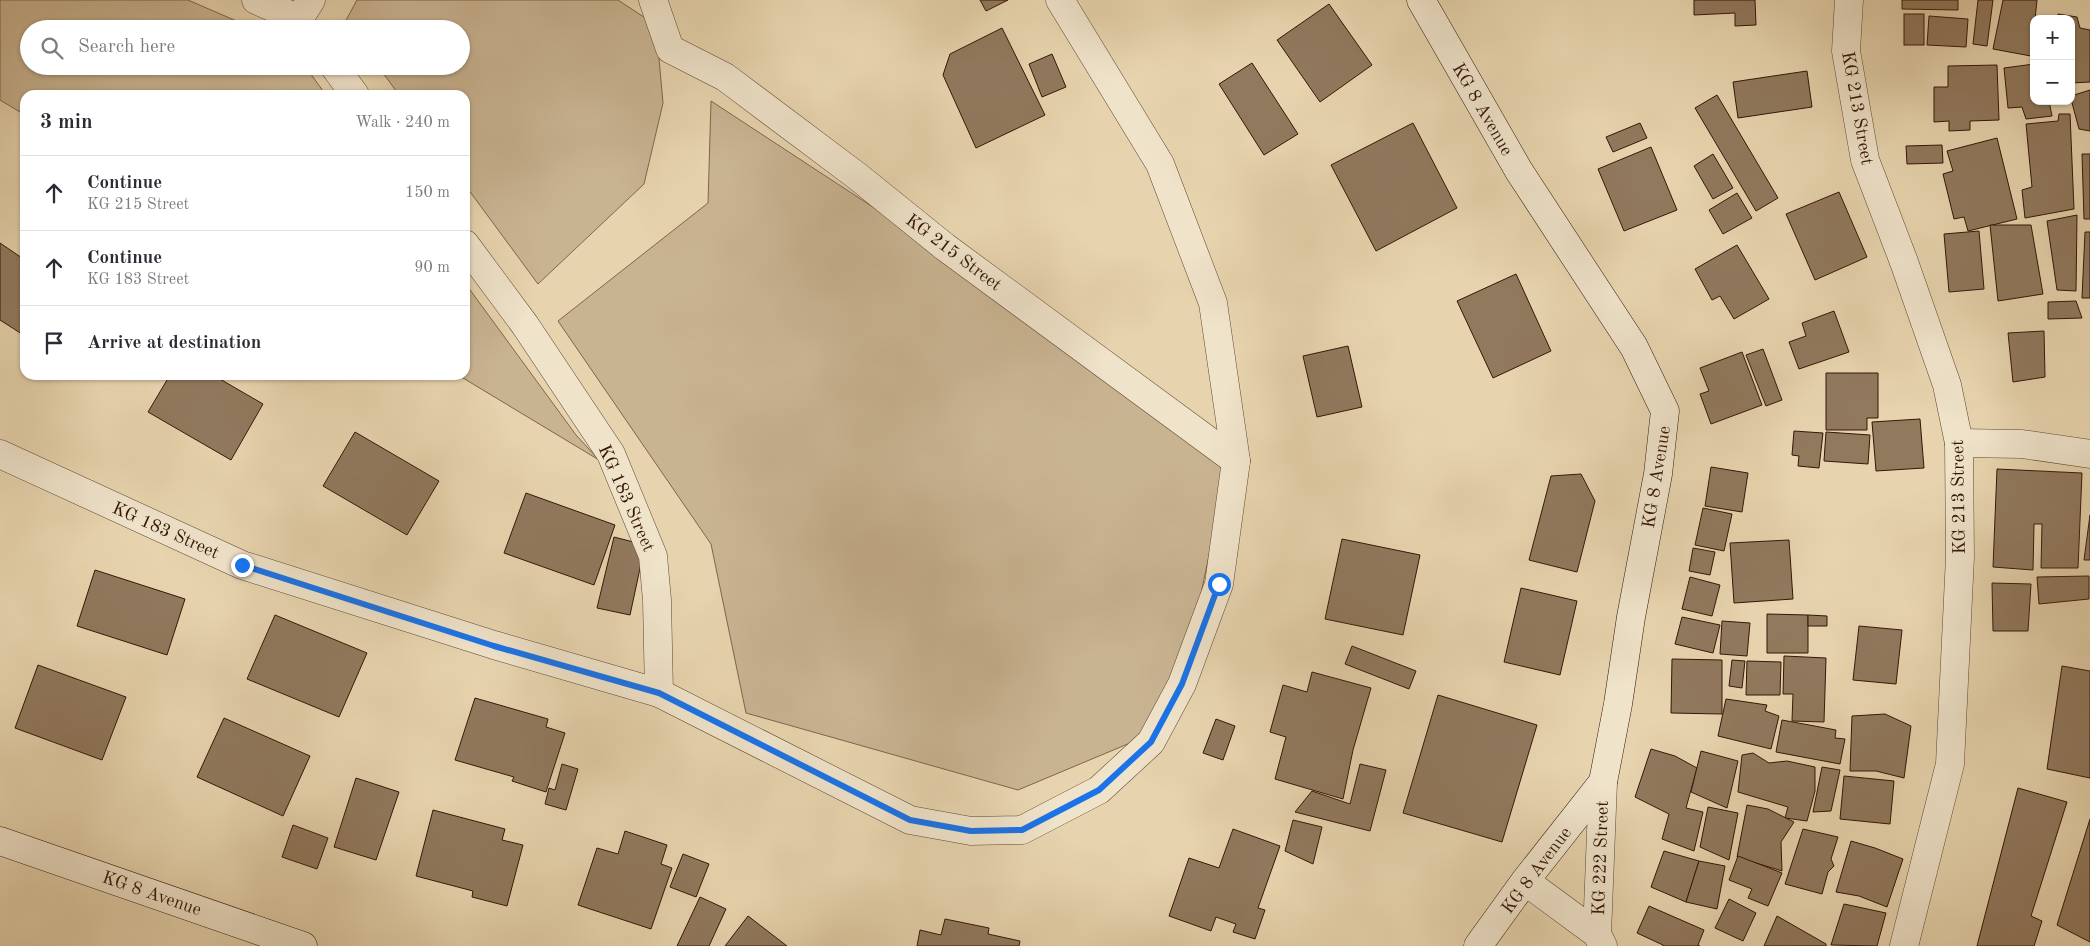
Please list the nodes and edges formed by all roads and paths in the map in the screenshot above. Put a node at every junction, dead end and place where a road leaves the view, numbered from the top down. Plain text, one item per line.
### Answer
1 (256, 0) edge
2 (653, 0) edge
3 (1060, 0) edge
4 (1421, 0) edge
5 (1848, 0) edge
6 (306, 16) edge
7 (341, 75) edge
8 (351, 90) edge
9 (470, 251) edge
10 (1959, 442) junction
11 (0, 454) edge
12 (2090, 454) edge
13 (1236, 461) junction
14 (659, 693) junction
15 (1604, 782) junction
16 (0, 841) edge
17 (1526, 881) junction
18 (1600, 940) edge
19 (303, 946) edge
20 (1478, 946) edge
21 (1904, 946) edge

1 - 6 street
2 - 13 street, KG 215 Street
3 - 13 street
4 - 15 street, KG 8 Avenue
5 - 10 street, KG 213 Street
7 - 8 street
9 - 14 street, KG 183 Street
10 - 12 street
10 - 21 street, KG 213 Street
11 - 14 street, KG 183 Street
13 - 14 street
15 - 17 street, KG 8 Avenue
15 - 18 street, KG 222 Street
16 - 19 street, KG 8 Avenue
17 - 18 street, KG 222 Street
17 - 20 street, KG 8 Avenue

